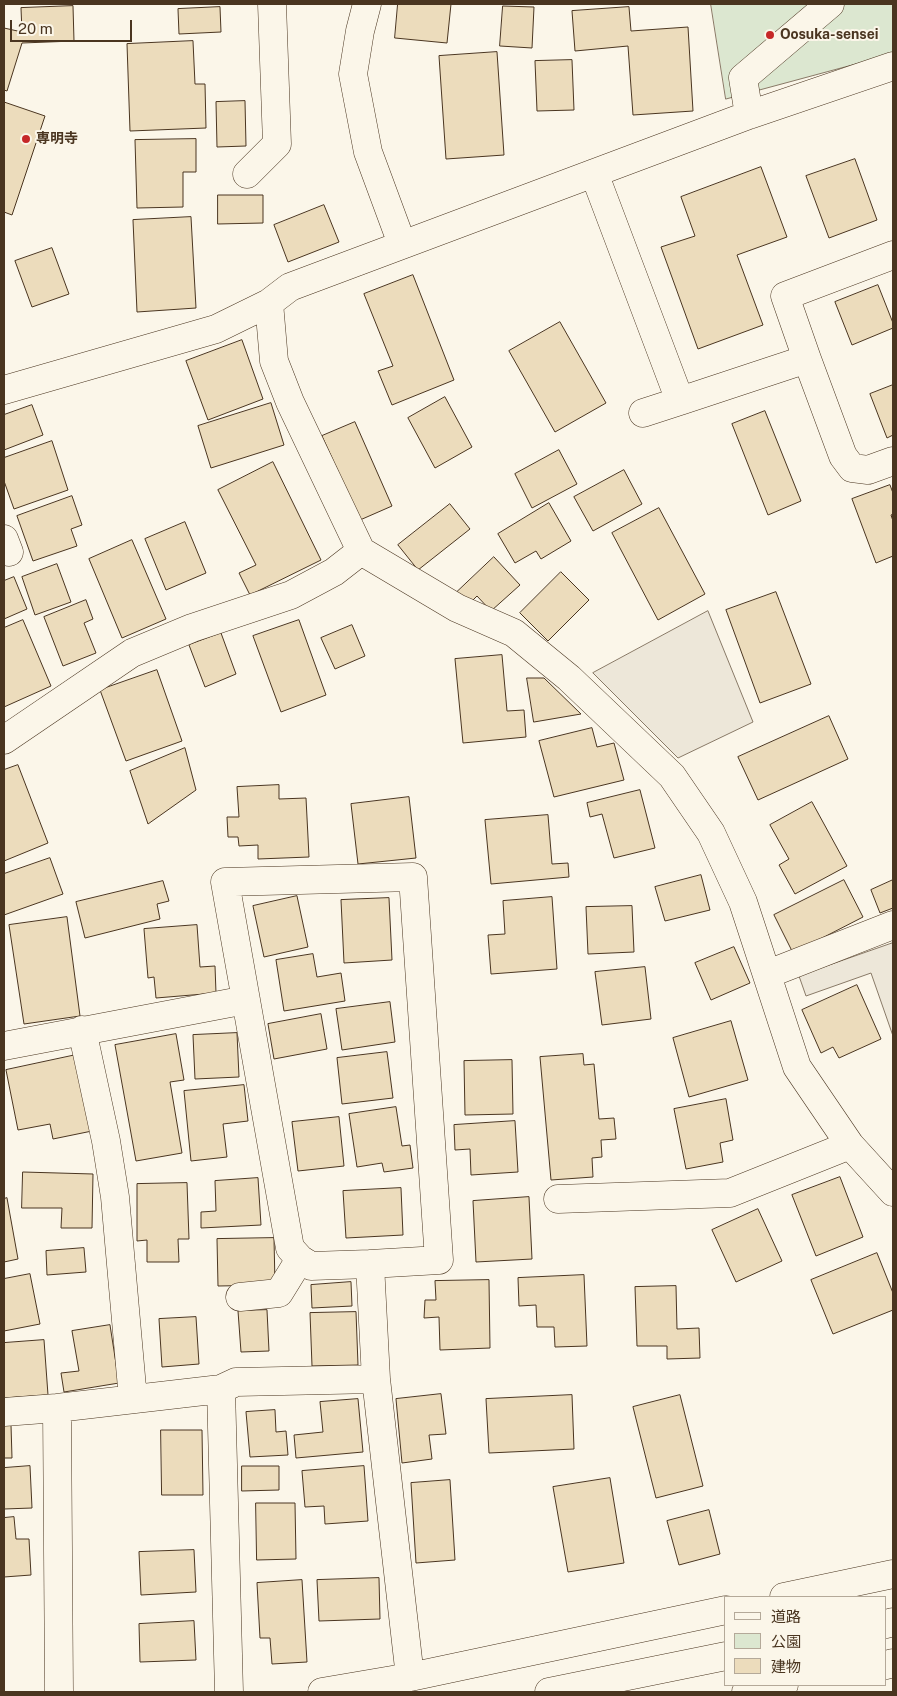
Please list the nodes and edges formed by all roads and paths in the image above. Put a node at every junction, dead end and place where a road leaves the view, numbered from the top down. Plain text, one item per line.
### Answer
1 (272, 4) edge
2 (367, 4) edge
3 (830, 4) edge
4 (893, 66) edge
5 (749, 115) junction
6 (594, 173) junction
7 (247, 174) dead end
8 (402, 244) junction
9 (893, 255) edge
10 (269, 303) junction
11 (807, 359) junction
12 (4, 390) edge
13 (680, 401) junction
14 (644, 413) dead end
15 (893, 461) edge
16 (361, 551) junction
17 (4, 740) edge
18 (893, 925) edge
19 (768, 974) junction
20 (246, 1000) junction
21 (82, 1030) junction
22 (4, 1046) edge
23 (850, 1145) junction
24 (893, 1192) edge
25 (558, 1199) dead end
26 (300, 1259) junction
27 (370, 1264) junction
28 (240, 1297) dead end
29 (376, 1379) junction
30 (221, 1389) junction
31 (133, 1399) junction
32 (57, 1408) junction
33 (4, 1412) edge
34 (893, 1574) edge
35 (789, 1596) edge
36 (724, 1610) edge
37 (724, 1656) edge
38 (410, 1677) junction
39 (779, 1686) edge
40 (59, 1692) edge
41 (228, 1692) edge
42 (322, 1692) edge
43 (549, 1692) edge
44 (746, 1692) edge

1 - 7 street
2 - 8 street
3 - 5 street
4 - 5 street
5 - 6 street
6 - 8 street
6 - 13 street
8 - 10 street
9 - 11 street
10 - 12 street
10 - 16 street
11 - 13 street
11 - 15 street
13 - 14 street
16 - 17 street
16 - 19 street
18 - 19 street
19 - 23 street
20 - 21 street
20 - 26 street
20 - 27 street
21 - 22 street
21 - 31 street
23 - 24 street
23 - 25 street
26 - 27 street
26 - 28 street
27 - 29 street
29 - 30 street
29 - 38 street
30 - 31 street
30 - 41 street
31 - 32 street
32 - 33 street
32 - 40 street
34 - 35 street
36 - 38 street
37 - 43 street
38 - 42 street
39 - 44 street

